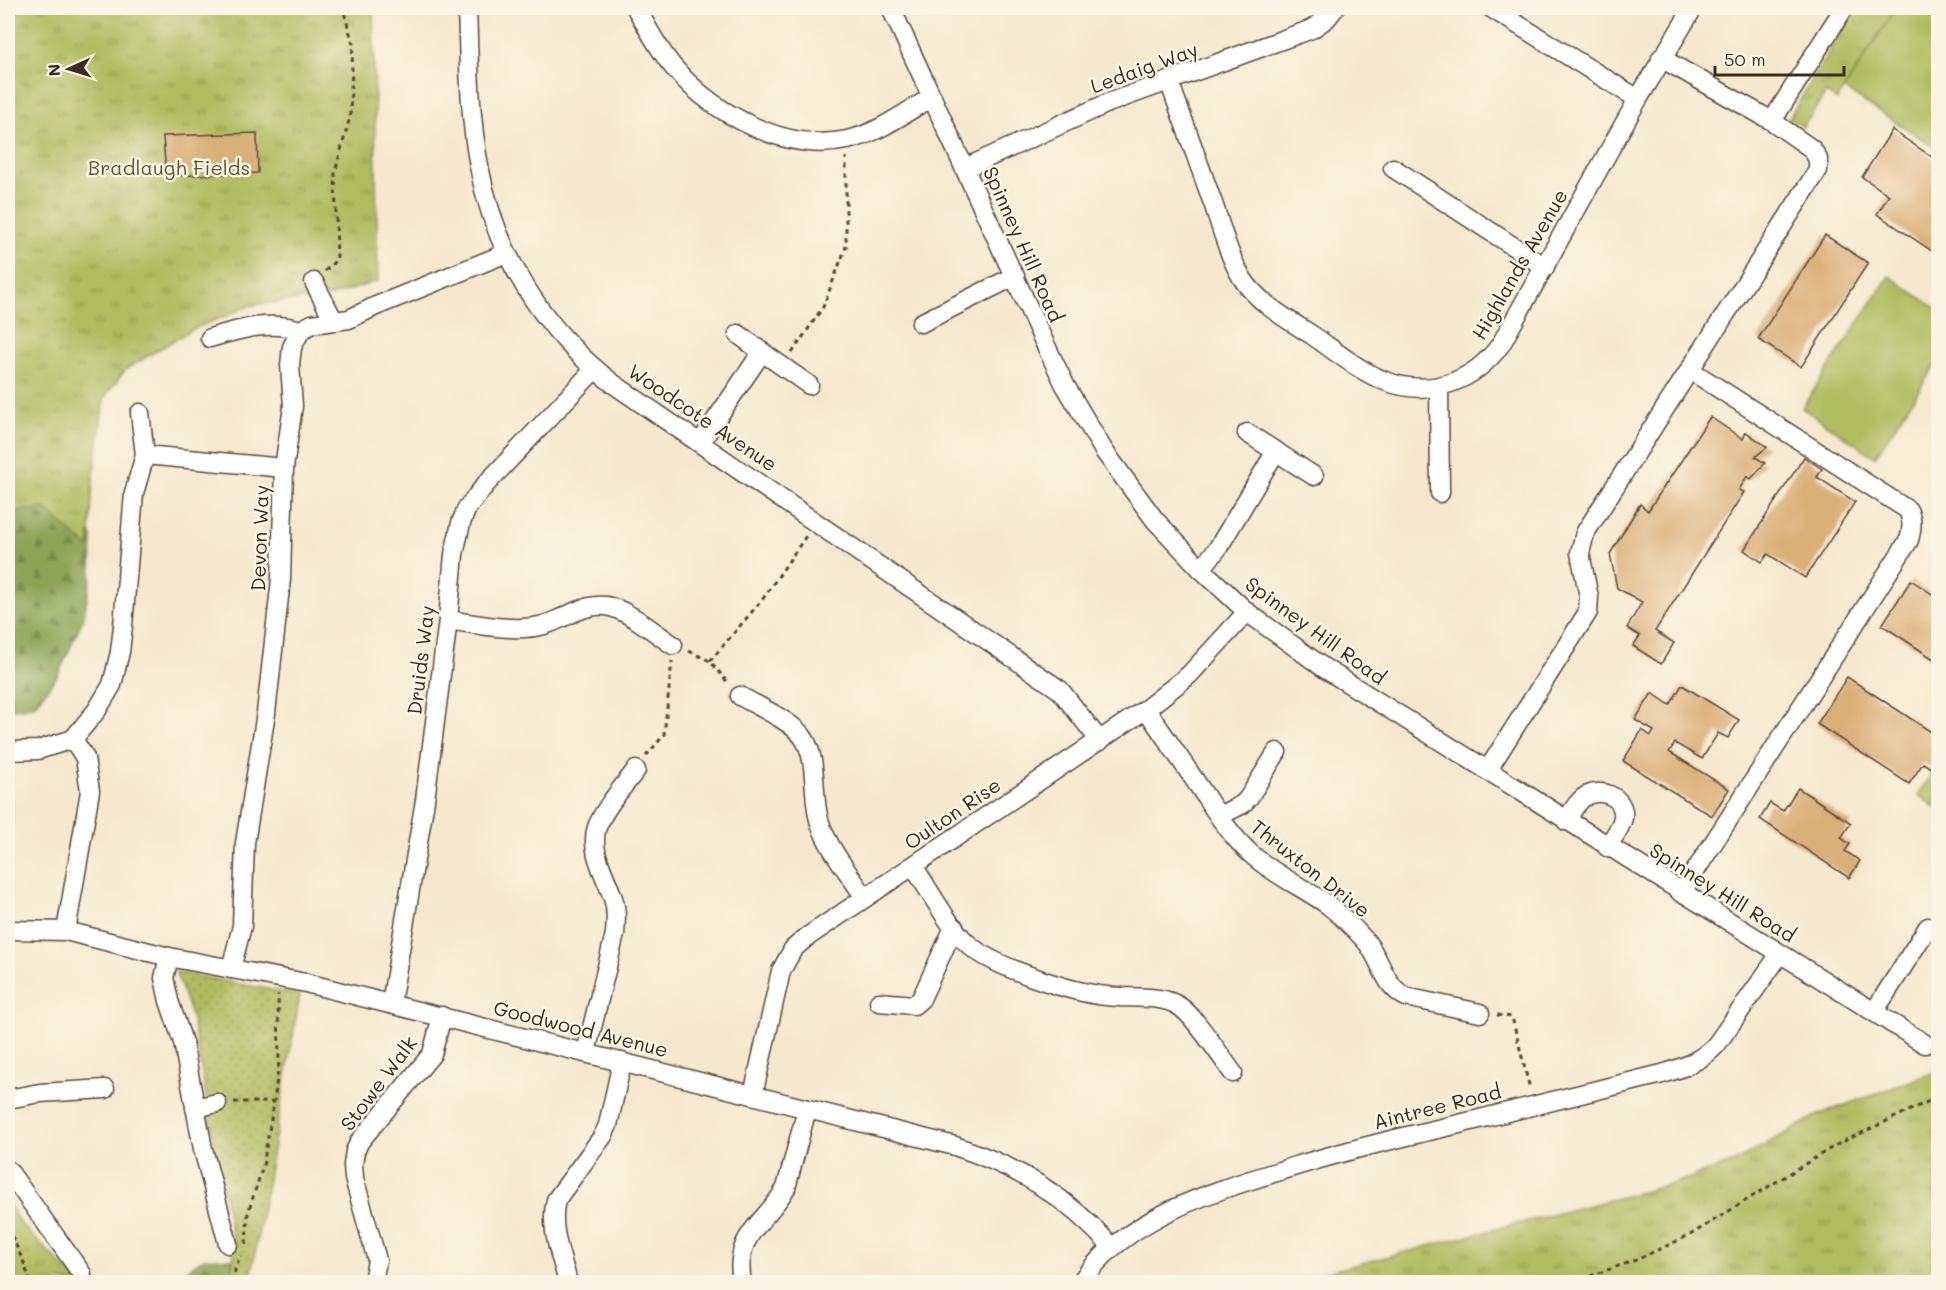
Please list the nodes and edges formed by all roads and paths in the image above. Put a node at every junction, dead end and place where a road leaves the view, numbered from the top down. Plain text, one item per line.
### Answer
1 (343, 8) edge
2 (467, 8) edge
3 (636, 8) edge
4 (891, 8) edge
5 (1335, 8) edge
6 (1491, 8) edge
7 (1693, 8) edge
8 (1844, 8) edge
9 (1661, 58) junction
10 (1168, 81) junction
11 (932, 97) junction
12 (1638, 99) junction
13 (1772, 121) junction
14 (846, 140) junction
15 (965, 168) junction
16 (1393, 168) dead end
17 (507, 253) junction
18 (1545, 267) junction
19 (1015, 276) junction
20 (314, 282) joint
21 (334, 321) junction
22 (921, 323) dead end
23 (301, 330) junction
24 (738, 334) dead end
25 (210, 338) dead end
26 (762, 352) junction
27 (782, 366) junction
28 (595, 369) junction
29 (1690, 370) junction
30 (809, 386) dead end
31 (1439, 386) junction
32 (140, 413) dead end
33 (1248, 433) dead end
34 (700, 443) junction
35 (1276, 451) junction
36 (144, 455) junction
37 (284, 468) junction
38 (1314, 476) dead end
39 (1440, 493) dead end
40 (816, 522) junction
41 (1201, 569) junction
42 (1247, 612) junction
43 (448, 620) junction
44 (674, 645) junction
45 (710, 661) junction
46 (740, 696) joint
47 (1146, 709) junction
48 (73, 739) junction
49 (1100, 741) junction
50 (8, 751) edge
51 (1277, 752) dead end
52 (636, 770) joint
53 (1487, 771) junction
54 (1219, 816) junction
55 (1566, 821) junction
56 (1607, 847) junction
57 (913, 866) junction
58 (1681, 893) junction
59 (865, 898) junction
60 (954, 927) junction
61 (1928, 927) dead end
62 (8, 930) edge
63 (66, 931) junction
64 (1780, 954) junction
65 (169, 957) junction
66 (231, 969) junction
67 (281, 978) junction
68 (879, 1002) dead end
69 (391, 1004) junction
70 (1874, 1012) junction
71 (1479, 1013) joint
72 (442, 1016) junction
73 (1925, 1044) dead end
74 (586, 1052) junction
75 (622, 1062) junction
76 (1233, 1074) dead end
77 (105, 1089) dead end
78 (753, 1095) junction
79 (1938, 1097) edge
80 (8, 1099) edge
81 (274, 1102) junction
82 (217, 1103) joint
83 (1533, 1106) junction
84 (195, 1108) junction
85 (807, 1109) junction
86 (8, 1170) edge
87 (8, 1228) edge
88 (228, 1244) dead end
89 (1112, 1247) junction
90 (81, 1274) dead end
91 (30, 1282) edge
92 (236, 1282) edge
93 (373, 1282) edge
94 (568, 1282) edge
95 (742, 1282) edge
96 (1081, 1282) edge
97 (1573, 1282) edge

1 - 20 path
2 - 17 street, Woodcote Avenue
3 - 14 street
4 - 11 street, Spinney Hill Road
5 - 10 street, Ledaig Way
6 - 12 street
7 - 9 street, Highlands Avenue
8 - 13 street
9 - 12 street, Highlands Avenue
9 - 13 street
10 - 15 street, Ledaig Way
10 - 31 street, Highlands Avenue
11 - 14 street
11 - 15 street, Spinney Hill Road
12 - 18 street, Highlands Avenue
13 - 29 street
14 - 27 path
15 - 19 street, Spinney Hill Road
16 - 18 street
17 - 21 street
17 - 28 street, Woodcote Avenue
18 - 31 street, Highlands Avenue
19 - 22 street
19 - 41 street, Spinney Hill Road
20 - 21 street
21 - 23 street
23 - 25 street
23 - 37 street, Devon Way
24 - 26 street
26 - 27 street
26 - 34 street
27 - 30 street
28 - 34 street, Woodcote Avenue
28 - 43 street, Druids Way
29 - 53 street
29 - 58 street
31 - 39 street
32 - 36 street
33 - 35 street
34 - 40 street, Woodcote Avenue
35 - 38 street
35 - 41 street
36 - 37 street
36 - 48 street
37 - 66 street, Devon Way
40 - 45 path
40 - 49 street, Woodcote Avenue
41 - 42 street, Spinney Hill Road
42 - 47 street, Oulton Rise
42 - 53 street, Spinney Hill Road
43 - 44 street
43 - 69 street, Druids Way
44 - 45 path
44 - 52 path
45 - 46 path
46 - 59 street
47 - 49 street, Oulton Rise
47 - 54 street, Thruxton Drive
48 - 50 street
48 - 63 street
49 - 57 street, Oulton Rise
51 - 54 street
52 - 74 street
53 - 55 street, Spinney Hill Road
54 - 71 street, Thruxton Drive
55 - 56 street, Spinney Hill Road
55 - 56 street
56 - 58 street, Spinney Hill Road
57 - 59 street, Oulton Rise
57 - 60 street
58 - 64 street, Spinney Hill Road
59 - 78 street, Oulton Rise
60 - 68 street
60 - 76 street
61 - 70 street
62 - 63 street, Goodwood Avenue
63 - 65 street, Goodwood Avenue
64 - 70 street, Spinney Hill Road
64 - 83 street, Aintree Road
65 - 66 street, Goodwood Avenue
65 - 84 street
66 - 67 street, Goodwood Avenue
67 - 69 street, Goodwood Avenue
67 - 81 path
69 - 72 street, Goodwood Avenue
70 - 73 street, Spinney Hill Road
71 - 83 path
72 - 74 street, Goodwood Avenue
72 - 93 street, Stowe Walk
74 - 75 street, Goodwood Avenue
75 - 78 street, Goodwood Avenue
75 - 94 street
77 - 80 street
78 - 85 street, Goodwood Avenue
79 - 97 path
81 - 82 path
81 - 92 path
82 - 84 street
83 - 89 street, Aintree Road
84 - 88 street
85 - 89 street, Goodwood Avenue
85 - 95 street
86 - 90 street
87 - 91 path
89 - 96 street, Aintree Road

